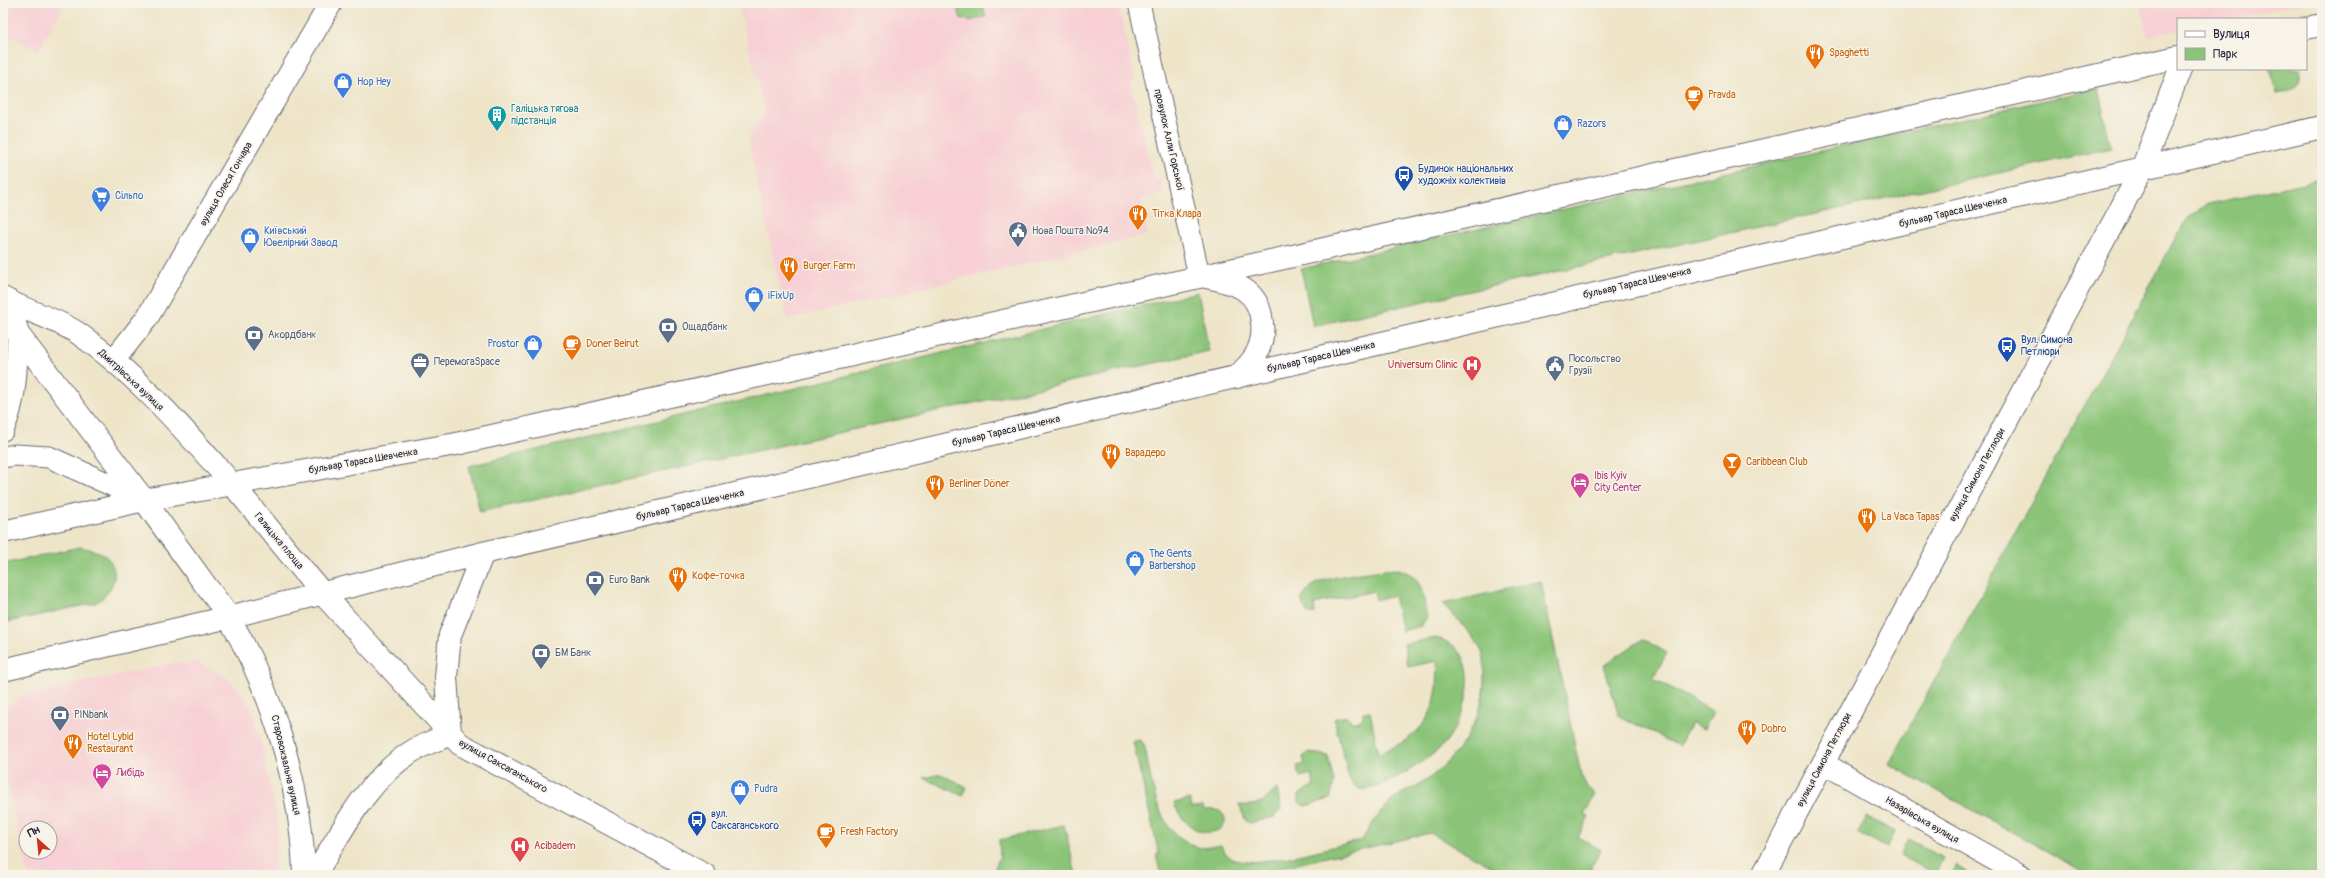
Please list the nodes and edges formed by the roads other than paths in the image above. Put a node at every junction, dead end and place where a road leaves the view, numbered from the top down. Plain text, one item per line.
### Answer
1 (331, 3) edge
2 (1139, 3) edge
3 (2322, 25) edge
4 (2307, 28) edge
5 (2177, 57) edge
6 (2180, 70) edge
7 (2322, 128) edge
8 (2142, 169) junction
9 (1199, 276) junction
10 (6, 300) edge
11 (18, 334) junction
12 (114, 360) junction
13 (1237, 377) junction
14 (3, 430) edge
15 (3, 458) edge
16 (233, 485) junction
17 (144, 500) junction
18 (3, 532) edge
19 (483, 553) junction
20 (322, 593) junction
21 (229, 617) junction
22 (3, 670) edge
23 (450, 734) junction
24 (1823, 763) junction
25 (304, 875) edge
26 (316, 875) edge
27 (705, 875) edge
28 (1763, 875) edge
29 (2021, 875) edge

1 - 12 main road, вулиця Олеся Гончара
2 - 9 street, провулок Алли Горської
3 - 4 main road
5 - 9 main road, бульвар Тараса Шевченка
6 - 8 main road, вулиця Симона Петлюри
7 - 8 main road, бульвар Тараса Шевченка
8 - 13 main road, бульвар Тараса Шевченка
8 - 24 main road, вулиця Симона Петлюри
9 - 13 main road
9 - 16 main road, бульвар Тараса Шевченка
10 - 11 main road, Дмитрівська вулиця
10 - 12 main road, Дмитрівська вулиця
11 - 14 street
11 - 17 main road, Дмитрівська вулиця
12 - 16 main road, Дмитрівська вулиця
13 - 19 main road, бульвар Тараса Шевченка
15 - 17 street
16 - 17 main road
16 - 20 main road, Галицька площа
17 - 18 main road
17 - 21 main road
19 - 20 main road, бульвар Тараса Шевченка
19 - 23 main road
20 - 21 main road
20 - 23 main road, вулиця Саксаганського
21 - 22 main road
21 - 25 main road, Старовокзальна вулиця
23 - 26 main road
23 - 27 main road, вулиця Саксаганського
24 - 28 main road, вулиця Симона Петлюри
24 - 29 street, Назарівська вулиця

